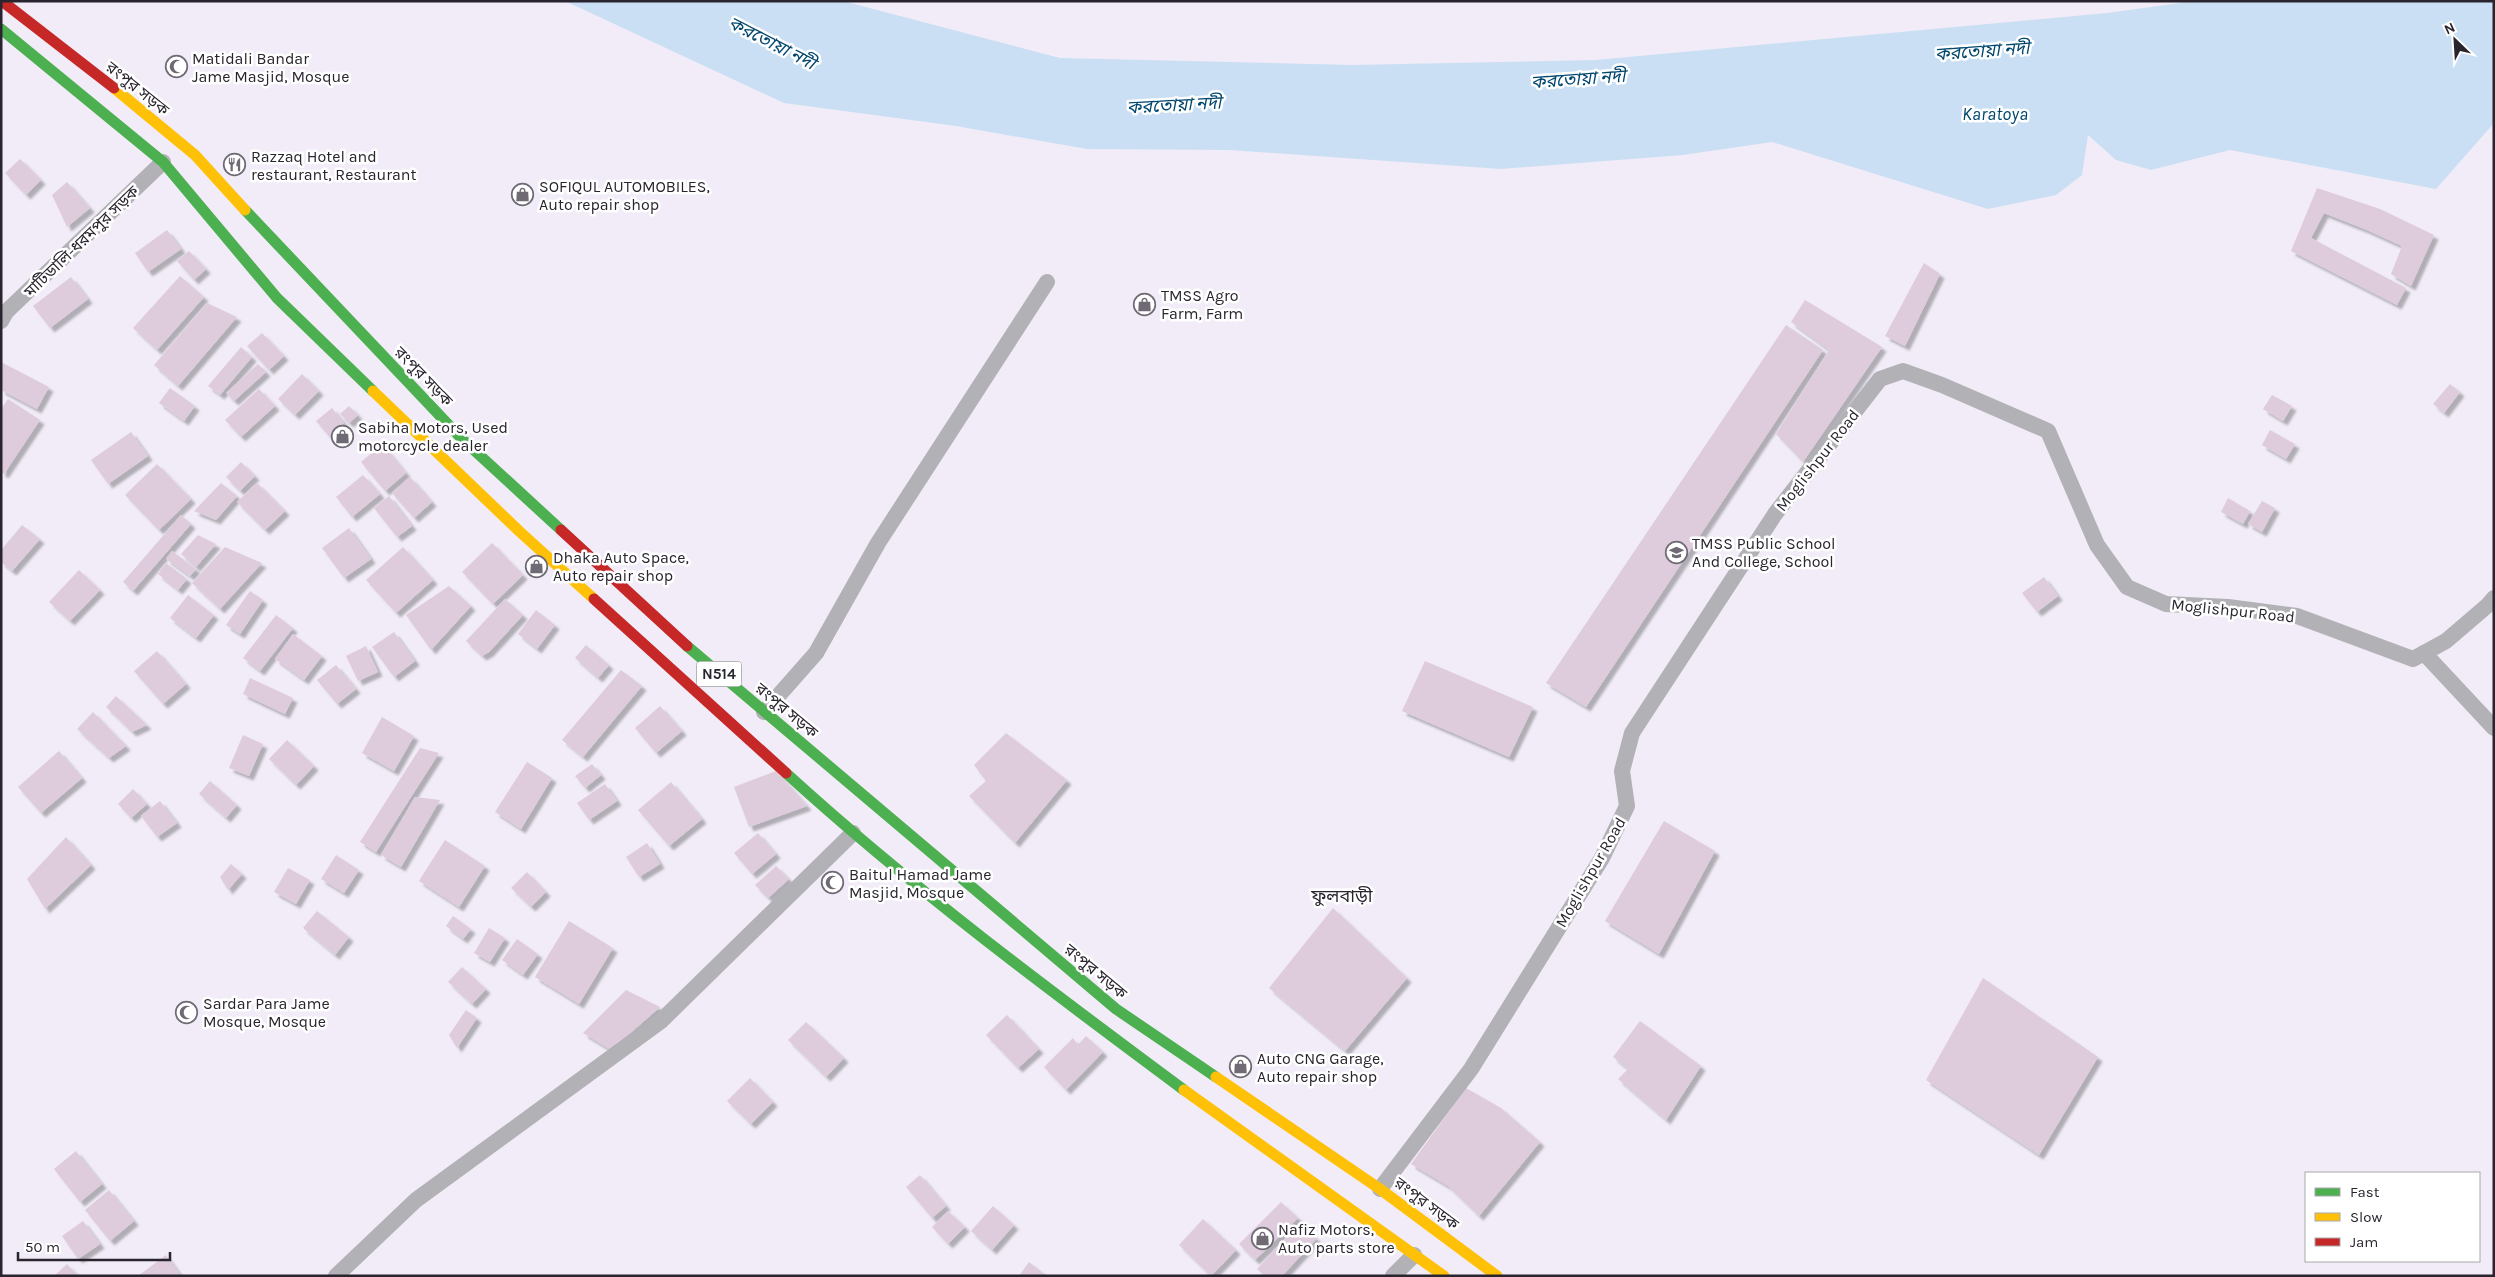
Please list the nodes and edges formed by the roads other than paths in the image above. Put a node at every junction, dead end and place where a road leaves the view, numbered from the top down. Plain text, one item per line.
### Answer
1 (2, 1) edge
2 (1, 29) edge
3 (162, 162) junction
4 (1047, 282) dead end
5 (1, 321) edge
6 (2494, 598) edge
7 (2424, 653) junction
8 (764, 712) junction
9 (2494, 728) edge
10 (854, 833) junction
11 (1380, 1189) junction
12 (1414, 1255) junction
13 (336, 1276) edge
14 (1393, 1276) edge
15 (1444, 1276) edge
16 (1497, 1276) edge

1 - 8 highway, রংপুর সড়ক / N514
2 - 3 highway, N514
3 - 5 street, মাটিডালি-ধরমপুর সড়ক
3 - 10 highway, N514
4 - 8 street
6 - 7 street, Moglishpur Road
7 - 9 street
7 - 11 street, Moglishpur Road
8 - 11 highway, রংপুর সড়ক / N514
10 - 12 highway, N514
10 - 13 street
11 - 16 highway, রংপুর সড়ক / N514
12 - 14 street
12 - 15 highway, N514

